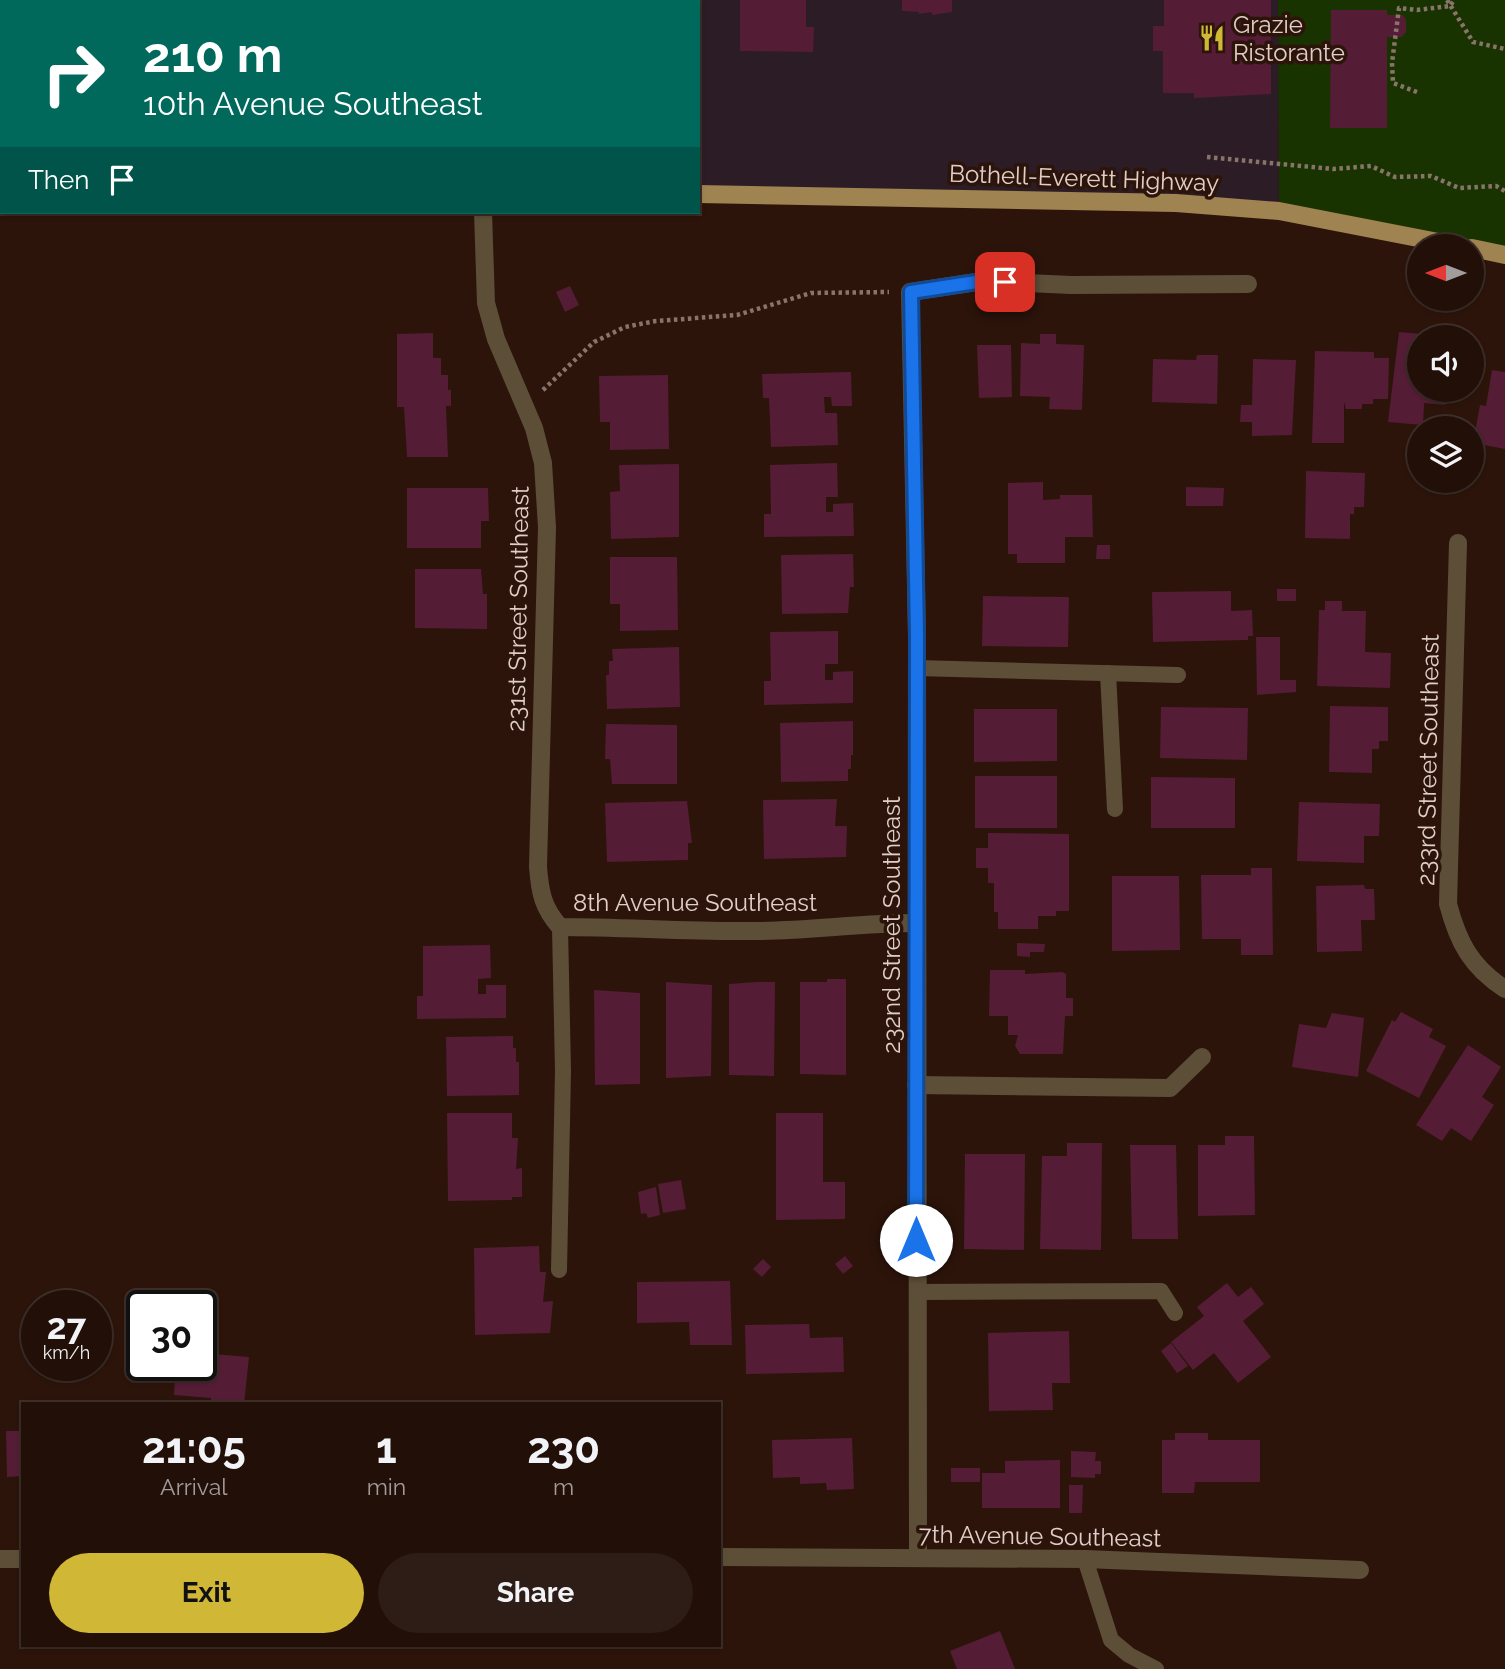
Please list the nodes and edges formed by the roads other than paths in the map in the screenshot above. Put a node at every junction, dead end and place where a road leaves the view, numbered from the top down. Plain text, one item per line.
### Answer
1 (700, 194) edge
2 (483, 214) edge
3 (1407, 236) edge
4 (1484, 251) edge
5 (1505, 255) edge
6 (1248, 284) dead end
7 (1458, 543) dead end
8 (917, 668) junction
9 (1108, 673) junction
10 (1178, 675) dead end
11 (1115, 809) dead end
12 (915, 923) junction
13 (560, 927) junction
14 (1505, 989) edge
15 (1202, 1057) dead end
16 (916, 1085) junction
17 (559, 1270) dead end
18 (917, 1292) junction
19 (1175, 1313) dead end
20 (721, 1558) edge
21 (918, 1558) junction
22 (0, 1559) edge
23 (21, 1559) edge
24 (1085, 1559) junction
25 (1360, 1570) dead end
26 (1156, 1669) edge

1 - 3 main road, Bothell-Everett Highway
2 - 13 street, 231st Street Southeast
4 - 5 main road
6 - 8 street, 232nd Street Southeast
7 - 14 street, 233rd Street Southeast
8 - 9 lane
8 - 12 street, 232nd Street Southeast
9 - 10 lane
9 - 11 lane
12 - 13 street, 8th Avenue Southeast
12 - 16 street, 232nd Street Southeast
13 - 17 lane
15 - 16 street
16 - 18 street, 232nd Street Southeast
18 - 19 lane
18 - 21 street, 232nd Street Southeast
20 - 21 street, 7th Avenue Southeast
21 - 24 street, 7th Avenue Southeast
22 - 23 street
24 - 25 street, 7th Avenue Southeast
24 - 26 lane

